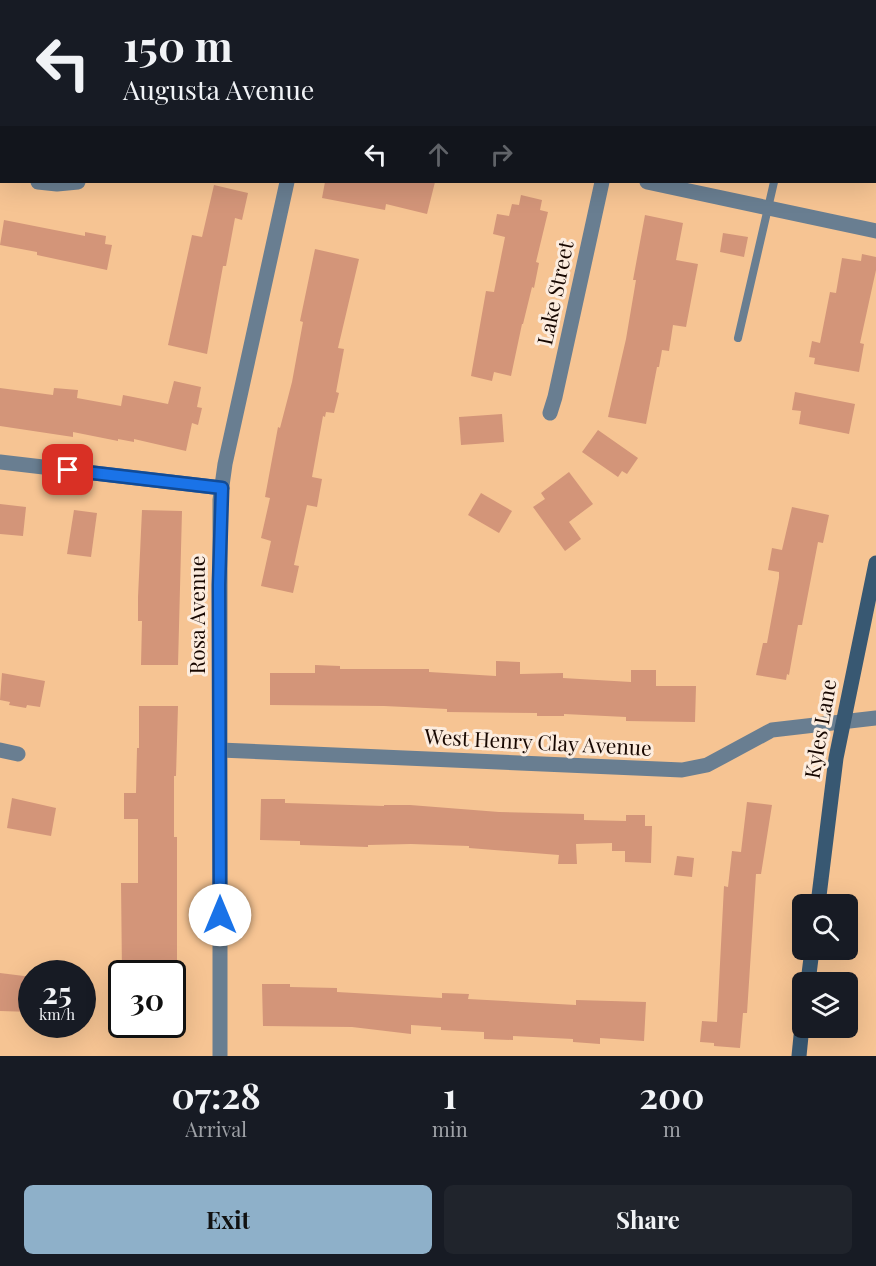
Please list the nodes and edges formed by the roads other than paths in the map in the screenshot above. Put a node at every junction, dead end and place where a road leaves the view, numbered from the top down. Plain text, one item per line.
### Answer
1 (48, 183) edge
2 (68, 183) edge
3 (287, 183) edge
4 (602, 183) edge
5 (652, 183) edge
6 (774, 183) edge
7 (768, 208) junction
8 (876, 231) edge
9 (738, 338) dead end
10 (550, 412) dead end
11 (0, 462) edge
12 (222, 488) junction
13 (876, 563) edge
14 (876, 718) edge
15 (844, 720) junction
16 (0, 750) edge
17 (220, 750) junction
18 (18, 754) dead end
19 (819, 894) edge
20 (801, 1038) edge
21 (220, 1056) edge
22 (799, 1056) edge

1 - 2 street
3 - 12 street, Rosa Avenue
4 - 10 street, Lake Street
5 - 7 street
6 - 7 lane
7 - 8 street
7 - 9 lane
11 - 12 street
12 - 17 street, Rosa Avenue
13 - 15 main road, Kyles Lane
14 - 15 street, West Henry Clay Avenue
15 - 17 street, West Henry Clay Avenue
15 - 19 main road, Kyles Lane
16 - 18 street
17 - 21 street, Rosa Avenue
20 - 22 main road

